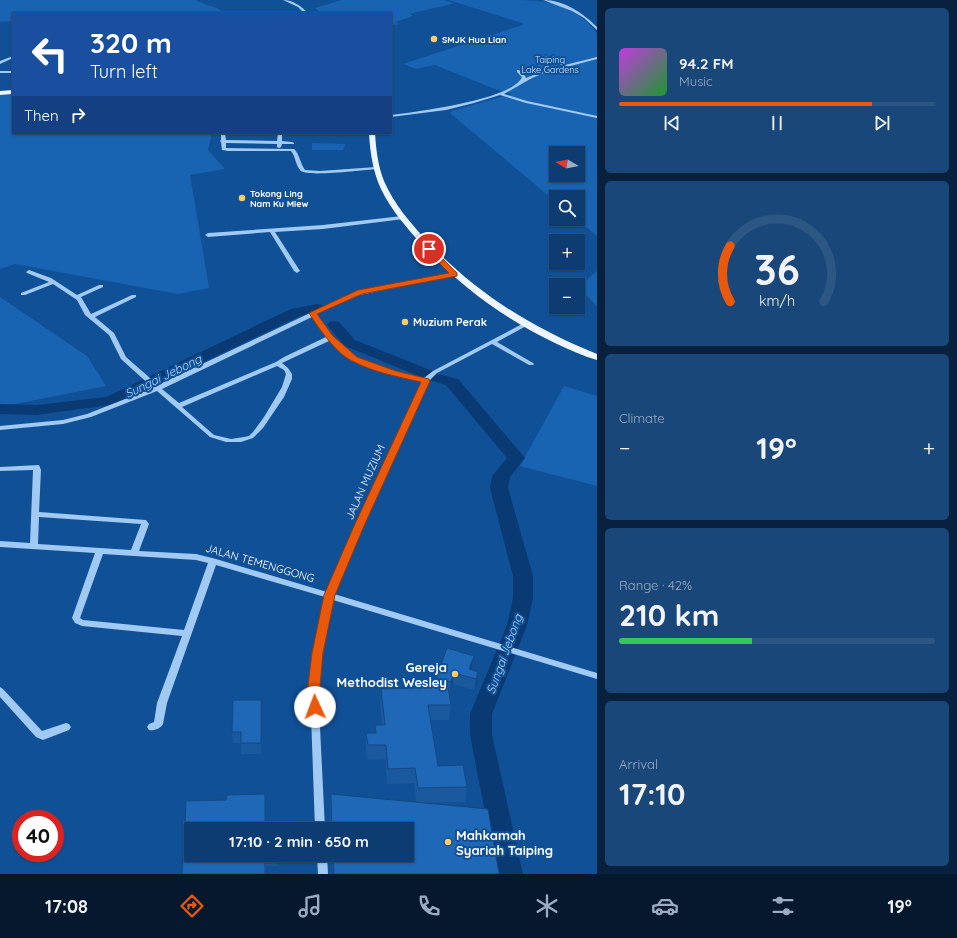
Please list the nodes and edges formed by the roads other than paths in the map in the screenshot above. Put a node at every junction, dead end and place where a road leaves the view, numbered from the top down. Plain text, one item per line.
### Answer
1 (285, 0) edge
2 (545, 0) edge
3 (305, 12) edge
4 (597, 29) edge
5 (12, 57) edge
6 (597, 58) edge
7 (0, 63) edge
8 (518, 70) dead end
9 (0, 72) edge
10 (12, 72) edge
11 (522, 82) junction
12 (516, 87) junction
13 (12, 92) edge
14 (0, 93) edge
15 (500, 94) junction
16 (483, 99) junction
17 (524, 101) junction
18 (392, 116) edge
19 (597, 117) edge
20 (223, 134) edge
21 (280, 134) edge
22 (372, 134) edge
23 (222, 141) junction
24 (254, 142) junction
25 (279, 142) junction
26 (292, 143) dead end
27 (279, 149) junction
28 (254, 150) junction
29 (376, 168) junction
30 (402, 218) junction
31 (272, 231) junction
32 (208, 235) dead end
33 (297, 271) dead end
34 (29, 272) dead end
35 (454, 274) junction
36 (54, 282) junction
37 (101, 286) dead end
38 (24, 294) dead end
39 (134, 296) dead end
40 (77, 297) junction
41 (312, 313) junction
42 (90, 317) junction
43 (526, 324) junction
44 (330, 338) junction
45 (492, 342) junction
46 (597, 357) edge
47 (278, 363) junction
48 (531, 364) dead end
49 (426, 381) junction
50 (158, 388) junction
51 (178, 406) junction
52 (0, 428) edge
53 (0, 469) edge
54 (35, 514) junction
55 (0, 544) edge
56 (34, 546) junction
57 (100, 551) junction
58 (134, 553) junction
59 (214, 561) junction
60 (330, 595) junction
61 (187, 633) junction
62 (597, 676) edge
63 (0, 691) edge
64 (66, 727) dead end
65 (152, 727) dead end
66 (320, 822) edge
67 (322, 862) edge
68 (323, 874) edge

1 - 3 street
2 - 4 street
5 - 7 street
6 - 11 street
8 - 11 street
9 - 10 street
11 - 12 street
12 - 15 street
12 - 17 street
13 - 14 main road
15 - 16 street
15 - 17 street
16 - 17 street
16 - 18 street
17 - 19 street
20 - 23 street
21 - 25 street
22 - 29 main road
23 - 24 street
23 - 28 street
24 - 25 street
24 - 28 street
25 - 26 street
25 - 27 street
27 - 28 street
27 - 29 street
29 - 30 main road
30 - 31 street
30 - 35 main road
31 - 32 street
31 - 33 street
34 - 36 street
35 - 41 street
35 - 43 main road
36 - 38 street
36 - 40 street
37 - 40 street
39 - 42 street
40 - 42 street
41 - 44 street
41 - 50 street
42 - 50 street
43 - 45 street, JALAN MUZIUM
43 - 46 main road
44 - 47 street
44 - 49 street
45 - 48 street
45 - 49 street, JALAN MUZIUM
47 - 51 street
47 - 51 street
49 - 60 street, JALAN MUZIUM
50 - 51 street
50 - 52 street
53 - 54 street
54 - 56 street
54 - 58 street
55 - 56 street, JALAN TEMENGGONG
56 - 57 street, JALAN TEMENGGONG
57 - 58 street, JALAN TEMENGGONG
57 - 61 street
58 - 59 street, JALAN TEMENGGONG
59 - 60 street, JALAN TEMENGGONG
59 - 61 street
60 - 62 street, JALAN TEMENGGONG
60 - 66 street, JALAN MUZIUM
61 - 65 street
63 - 64 street
67 - 68 street

